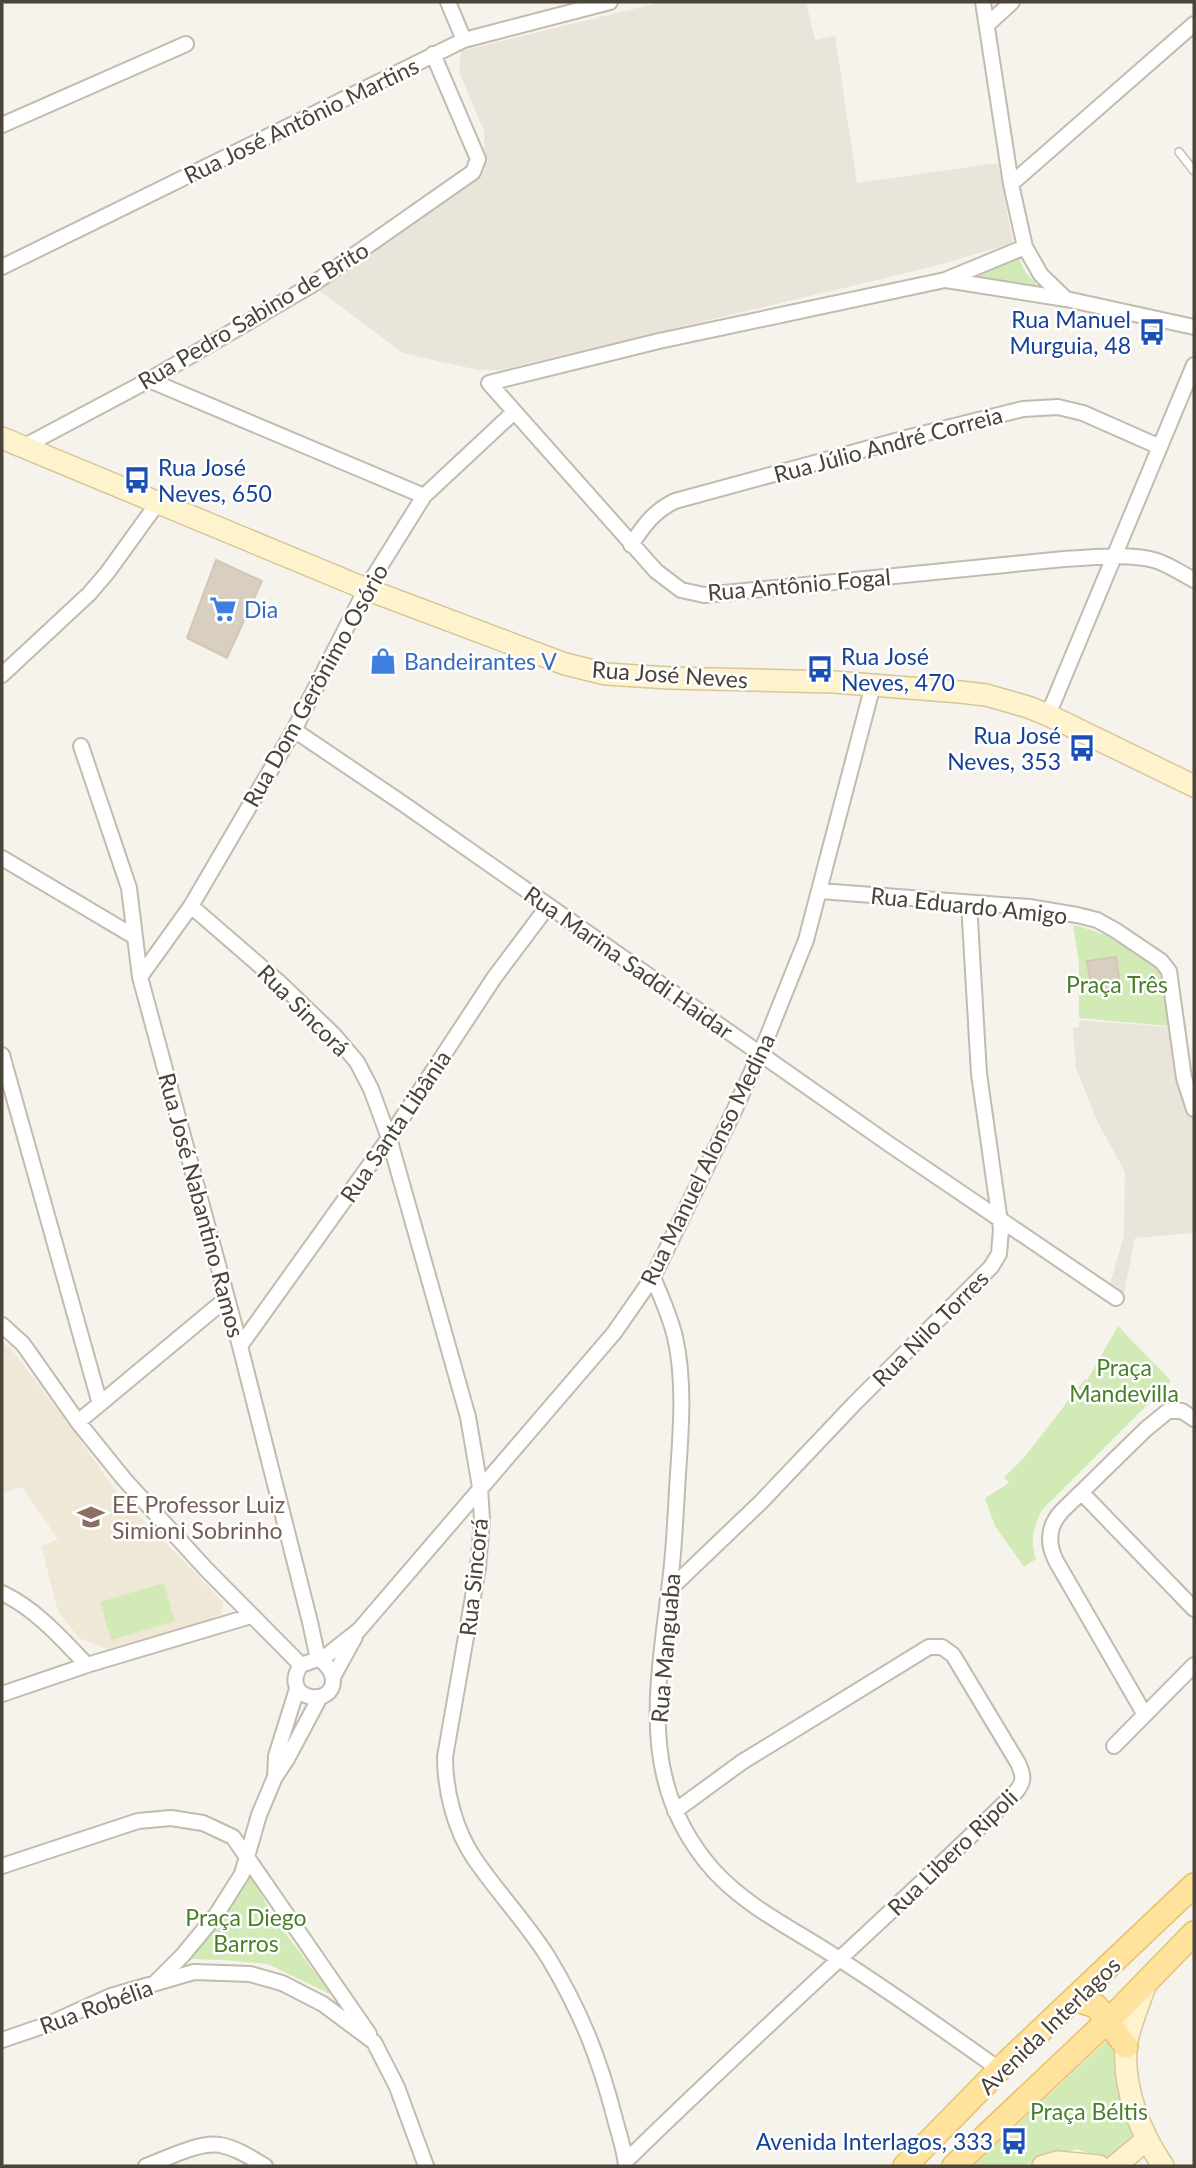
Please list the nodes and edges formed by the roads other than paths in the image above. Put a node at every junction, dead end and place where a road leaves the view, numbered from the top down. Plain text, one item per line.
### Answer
1 (448, 2) edge
2 (610, 2) edge
3 (983, 2) edge
4 (1012, 2) edge
5 (1194, 24) edge
6 (987, 25) junction
7 (464, 40) junction
8 (186, 44) dead end
9 (433, 54) junction
10 (2, 125) edge
11 (1179, 152) dead end
12 (1194, 171) edge
13 (1011, 184) junction
14 (1025, 247) junction
15 (2, 267) edge
16 (945, 280) junction
17 (1066, 299) junction
18 (1194, 327) edge
19 (1194, 365) edge
20 (149, 380) junction
21 (514, 412) junction
22 (2, 438) edge
23 (1160, 446) junction
24 (23, 447) junction
25 (424, 496) junction
26 (157, 504) junction
27 (631, 544) junction
28 (1113, 558) junction
29 (1194, 580) edge
30 (366, 589) junction
31 (2, 675) edge
32 (873, 685) junction
33 (1048, 715) junction
34 (294, 730) junction
35 (81, 746) dead end
36 (1194, 786) edge
37 (2, 858) edge
38 (820, 891) junction
39 (969, 903) junction
40 (191, 906) junction
41 (548, 906) junction
42 (135, 937) junction
43 (140, 977) junction
44 (760, 1053) junction
45 (2, 1055) edge
46 (1194, 1110) edge
47 (389, 1138) junction
48 (999, 1217) junction
49 (653, 1277) junction
50 (1116, 1298) dead end
51 (226, 1299) junction
52 (2, 1325) edge
53 (240, 1346) junction
54 (100, 1404) junction
55 (1194, 1419) edge
56 (78, 1422) junction
57 (480, 1486) junction
58 (1082, 1492) junction
59 (669, 1590) junction
60 (2, 1593) edge
61 (1194, 1609) edge
62 (251, 1616) junction
63 (359, 1630) junction
64 (271, 1634) junction
65 (311, 1662) junction
66 (87, 1665) junction
67 (1194, 1665) edge
68 (333, 1677) junction
69 (296, 1684) junction
70 (2, 1694) edge
71 (320, 1697) junction
72 (1145, 1715) junction
73 (1114, 1746) dead end
74 (275, 1777) junction
75 (675, 1811) junction
76 (248, 1860) junction
77 (2, 1866) edge
78 (1194, 1885) edge
79 (1194, 1933) edge
80 (840, 1959) junction
81 (1146, 1983) junction
82 (153, 1984) junction
83 (1074, 1999) junction
84 (1107, 2020) junction
85 (2, 2040) edge
86 (374, 2042) junction
87 (1126, 2046) junction
88 (1000, 2070) junction
89 (1146, 2140) junction
90 (626, 2164) edge
91 (146, 2166) edge
92 (265, 2166) edge
93 (426, 2166) edge
94 (905, 2166) edge
95 (954, 2166) edge
96 (1044, 2166) edge
97 (1099, 2166) edge
98 (1115, 2166) edge
99 (1163, 2166) edge

1 - 7 street
2 - 7 street, Rua José Antônio Martins
3 - 6 street
4 - 6 street
5 - 13 street
6 - 13 street
7 - 9 street, Rua José Antônio Martins
8 - 10 street
9 - 15 street, Rua José Antônio Martins
9 - 20 street, Rua Pedro Sabino de Brito
11 - 12 lane
13 - 14 street
14 - 16 street
14 - 17 street
16 - 17 street
16 - 21 street, Rua Antônio Fogal
17 - 18 street
19 - 23 street
20 - 24 street, Rua Pedro Sabino de Brito
20 - 25 street
21 - 25 street, Rua Dom Gerônimo Osório
21 - 27 street, Rua Antônio Fogal
22 - 24 street, Rua José Neves
23 - 27 street, Rua Júlio André Correia
23 - 28 street
24 - 26 street, Rua José Neves
25 - 30 street, Rua Dom Gerônimo Osório
26 - 30 street, Rua José Neves
26 - 31 street
27 - 28 street, Rua Antônio Fogal
28 - 29 street, Rua Antônio Fogal
28 - 33 street
30 - 32 street, Rua José Neves
30 - 34 street, Rua Dom Gerônimo Osório
32 - 33 street, Rua José Neves
32 - 38 street, Rua Manuel Alonso Medina
33 - 36 street, Rua José Neves
34 - 40 street, Rua Dom Gerônimo Osório
34 - 41 street, Rua Marina Saddi Haidar
35 - 42 street, Rua José Nabantino Ramos
37 - 42 street
38 - 39 street, Rua Eduardo Amigo
38 - 44 street, Rua Manuel Alonso Medina
39 - 46 street, Rua Eduardo Amigo
39 - 48 street, Rua Nilo Torres
40 - 43 street, Rua Dom Gerônimo Osório
40 - 47 street, Rua Sincorá
41 - 44 street, Rua Marina Saddi Haidar
41 - 47 street, Rua Santa Libânia
42 - 43 street, Rua José Nabantino Ramos
43 - 51 street, Rua José Nabantino Ramos
44 - 48 street, Rua Marina Saddi Haidar
44 - 49 street, Rua Manuel Alonso Medina
45 - 54 street
47 - 53 street, Rua Santa Libânia
47 - 57 street, Rua Sincorá
48 - 50 street, Rua Marina Saddi Haidar
48 - 59 street, Rua Nilo Torres
49 - 57 street, Rua Manuel Alonso Medina
49 - 59 street, Rua Manguaba
51 - 53 street, Rua José Nabantino Ramos
51 - 54 street
52 - 56 street
53 - 65 street, Rua José Nabantino Ramos
54 - 56 street
55 - 58 street
56 - 62 street
57 - 63 street, Rua Manuel Alonso Medina
57 - 90 street, Rua Sincorá
58 - 61 street
58 - 72 street
59 - 75 street, Rua Manguaba
60 - 66 street
62 - 64 street
62 - 66 street
63 - 65 street, Rua Manuel Alonso Medina
63 - 68 street, Rua Manuel Alonso Medina
64 - 65 street
64 - 69 street
65 - 68 street
65 - 69 street, Rua Manuel Alonso Medina
66 - 70 street
67 - 72 street
68 - 71 street, Rua Manuel Alonso Medina
69 - 71 street
69 - 74 street, Rua Manuel Alonso Medina
71 - 74 street, Rua Manuel Alonso Medina
72 - 73 street
74 - 76 street, Rua Manuel Alonso Medina
75 - 80 street, Rua Manguaba
75 - 80 street, Rua Libero Ripoli
76 - 77 street
76 - 82 street, Rua Manuel Alonso Medina
76 - 86 street
78 - 83 main road, Avenida Interlagos
79 - 81 main road, Avenida Interlagos
80 - 88 street, Rua Manguaba
80 - 90 street, Rua Libero Ripoli
81 - 84 main road, Avenida Interlagos
81 - 87 street
82 - 85 street, Rua Robélia
82 - 86 street, Rua Robélia
83 - 84 main road
83 - 88 main road, Avenida Interlagos
84 - 87 main road
84 - 95 main road, Avenida Interlagos
86 - 93 street, Rua Robélia
87 - 89 street
88 - 94 main road, Avenida Interlagos
89 - 98 street
89 - 99 street
91 - 92 street
96 - 97 street

